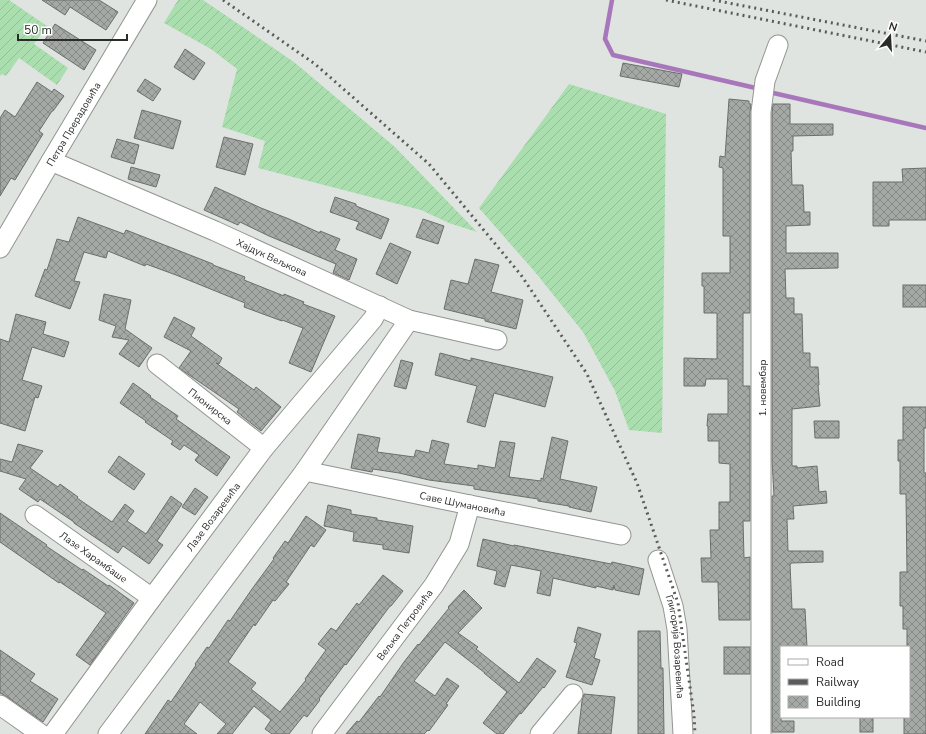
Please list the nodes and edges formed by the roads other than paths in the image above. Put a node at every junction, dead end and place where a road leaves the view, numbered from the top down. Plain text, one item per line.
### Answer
1 (147, 0) edge
2 (778, 46) dead end
3 (51, 161) junction
4 (0, 248) edge
5 (380, 306) junction
6 (409, 320) junction
7 (497, 340) dead end
8 (158, 364) dead end
9 (264, 448) junction
10 (305, 471) junction
11 (470, 505) junction
12 (35, 515) dead end
13 (621, 535) dead end
14 (658, 560) dead end
15 (152, 598) junction
16 (573, 694) dead end
17 (0, 705) edge
18 (41, 734) edge
19 (53, 734) edge
20 (108, 734) edge
21 (322, 734) edge
22 (540, 734) edge
23 (683, 734) edge
24 (761, 734) edge

1 - 3 street, Петра Прерадовића
2 - 24 street, 1. новембар
3 - 4 street, Петра Прерадовића
3 - 5 street, Хајдук Вељкова
5 - 6 street, Хајдук Вељкова
5 - 9 street, Лазе Возаревића
6 - 7 street, Хајдук Вељкова
6 - 10 street
8 - 9 street, Пионирска
9 - 15 street, Лазе Возаревића
10 - 11 street, Саве Шумановића
10 - 20 street
11 - 13 street, Саве Шумановића
11 - 21 street, Вељка Петровића
12 - 15 street, Лазе Харамбаше
14 - 23 street, Глигорија Возаревића
15 - 19 street, Лазе Возаревића
16 - 22 street
17 - 18 street

